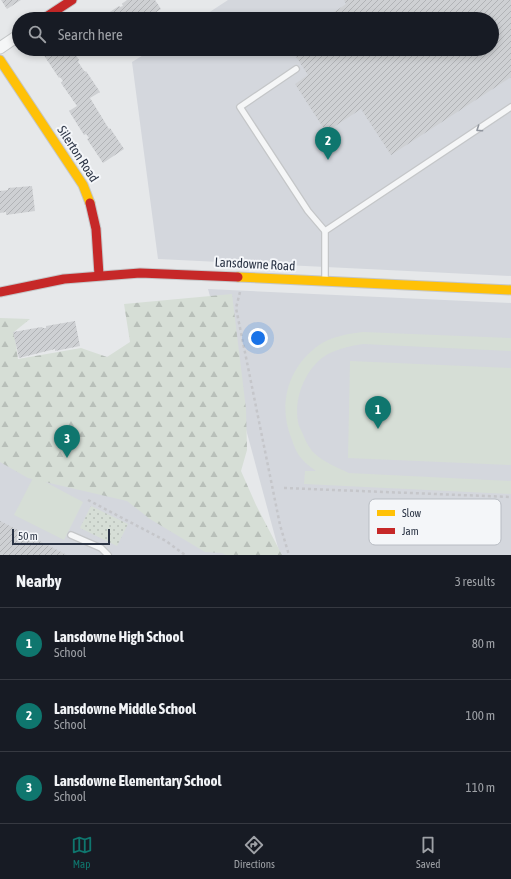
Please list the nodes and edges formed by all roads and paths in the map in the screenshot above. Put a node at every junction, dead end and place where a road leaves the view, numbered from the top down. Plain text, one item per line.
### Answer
1 (72, 0) edge
2 (54, 12) edge
3 (12, 40) edge
4 (0, 48) edge
5 (0, 60) edge
6 (296, 69) dead end
7 (511, 107) edge
8 (325, 231) junction
9 (99, 275) junction
10 (243, 277) junction
11 (325, 281) junction
12 (511, 290) edge
13 (0, 292) edge
14 (284, 488) dead end
15 (511, 497) edge
16 (88, 500) dead end
17 (71, 535) dead end
18 (108, 555) edge
19 (185, 555) edge
20 (289, 555) edge

1 - 2 street
3 - 4 street
5 - 9 street, Silerton Road
6 - 8 lane
7 -> 8 lane
8 - 11 lane
9 - 10 street, Lansdowne Road
9 - 13 street, Lansdowne Road
10 - 11 street, Lansdowne Road
10 - 20 path
11 - 12 street, Lansdowne Road
14 - 15 path
16 - 19 path
17 - 18 lane

